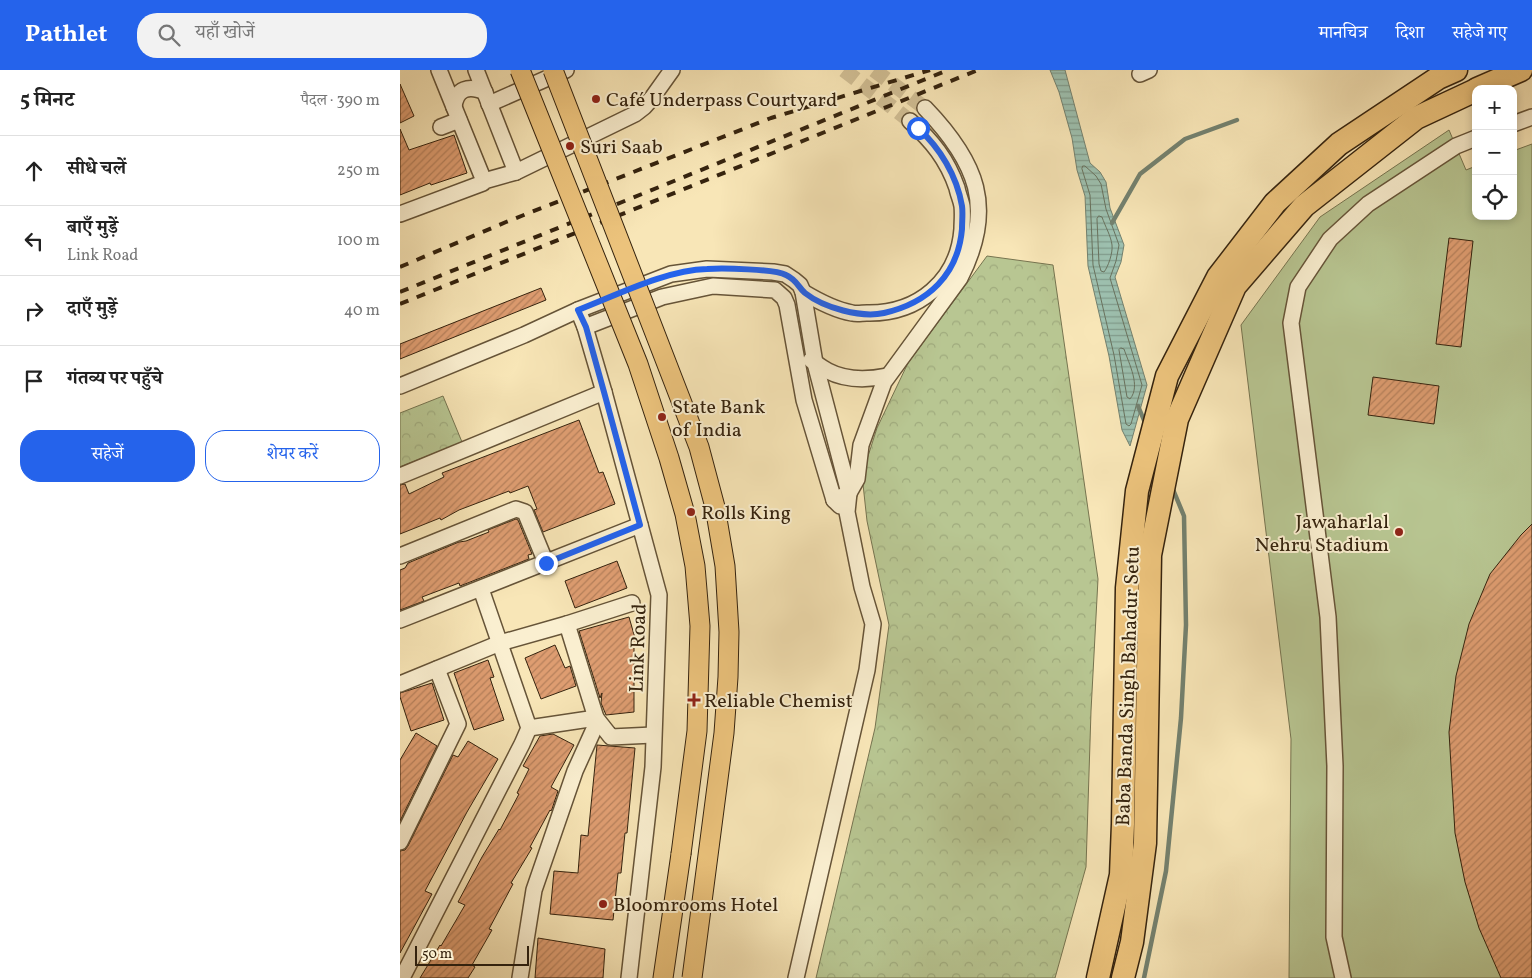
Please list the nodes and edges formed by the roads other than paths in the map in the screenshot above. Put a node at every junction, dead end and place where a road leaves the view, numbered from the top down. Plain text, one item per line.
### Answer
1 (439, 70) edge
2 (476, 70) edge
3 (520, 70) edge
4 (553, 70) edge
5 (566, 70) edge
6 (672, 70) edge
7 (1456, 70) edge
8 (1521, 70) edge
9 (1486, 85) edge
10 (1472, 91) edge
11 (488, 98) junction
12 (925, 108) tunnel mouth
13 (456, 114) junction
14 (1532, 116) edge
15 (910, 121) tunnel mouth
16 (1517, 122) edge
17 (441, 127) dead end
18 (1472, 140) edge
19 (516, 172) junction
20 (480, 183) junction
21 (400, 214) edge
22 (803, 292) junction
23 (578, 310) junction
24 (586, 327) junction
25 (794, 350) junction
26 (815, 362) junction
27 (887, 376) junction
28 (400, 386) edge
29 (604, 392) junction
30 (400, 476) edge
31 (849, 493) junction
32 (834, 500) junction
33 (847, 512) junction
34 (640, 525) junction
35 (400, 556) edge
36 (546, 563) junction
37 (481, 589) junction
38 (632, 603) dead end
39 (400, 620) edge
40 (568, 624) junction
41 (500, 643) junction
42 (437, 669) junction
43 (400, 684) edge
44 (596, 718) junction
45 (529, 728) junction
46 (653, 735) junction
47 (400, 842) edge
48 (402, 977) edge
49 (520, 978) edge
50 (629, 978) edge
51 (663, 978) edge
52 (692, 978) edge
53 (796, 978) edge
54 (1098, 978) edge
55 (1123, 978) edge
56 (1343, 978) edge

1 - 13 street
2 - 11 street
3 - 51 main road, bridge
4 - 52 main road, bridge
5 - 11 street
6 - 19 street
7 - 54 highway, Baba Banda Singh Bahadur Setu
8 - 9 highway, Baba Banda Singh Bahadur Setu
10 - 55 highway, Baba Banda Singh Bahadur Setu
11 - 13 street
11 - 19 street
12 - 27 street
13 - 17 street
13 - 20 street
14 - 16 street
15 - 22 street
18 - 56 street
19 - 20 street
20 - 21 street
22 - 23 street
22 - 26 street
23 - 24 street, Link Road
23 - 28 street
24 - 25 street
24 - 29 street, Link Road
25 - 26 street
25 - 32 street
26 - 27 street
26 - 31 street
27 - 31 street
29 - 30 street
29 - 34 street, Link Road
31 - 32 street
31 - 33 street
32 - 33 street
33 - 53 street
34 - 36 street
34 - 46 street, Link Road
35 - 36 street
36 - 37 street
37 - 39 street
37 - 41 street
38 - 40 street
40 - 41 street
40 - 44 street
41 - 42 street
41 - 45 street
42 - 43 street
42 - 47 street
44 - 45 street
44 - 46 street
44 - 49 street
45 - 48 street
46 - 50 street, Link Road

